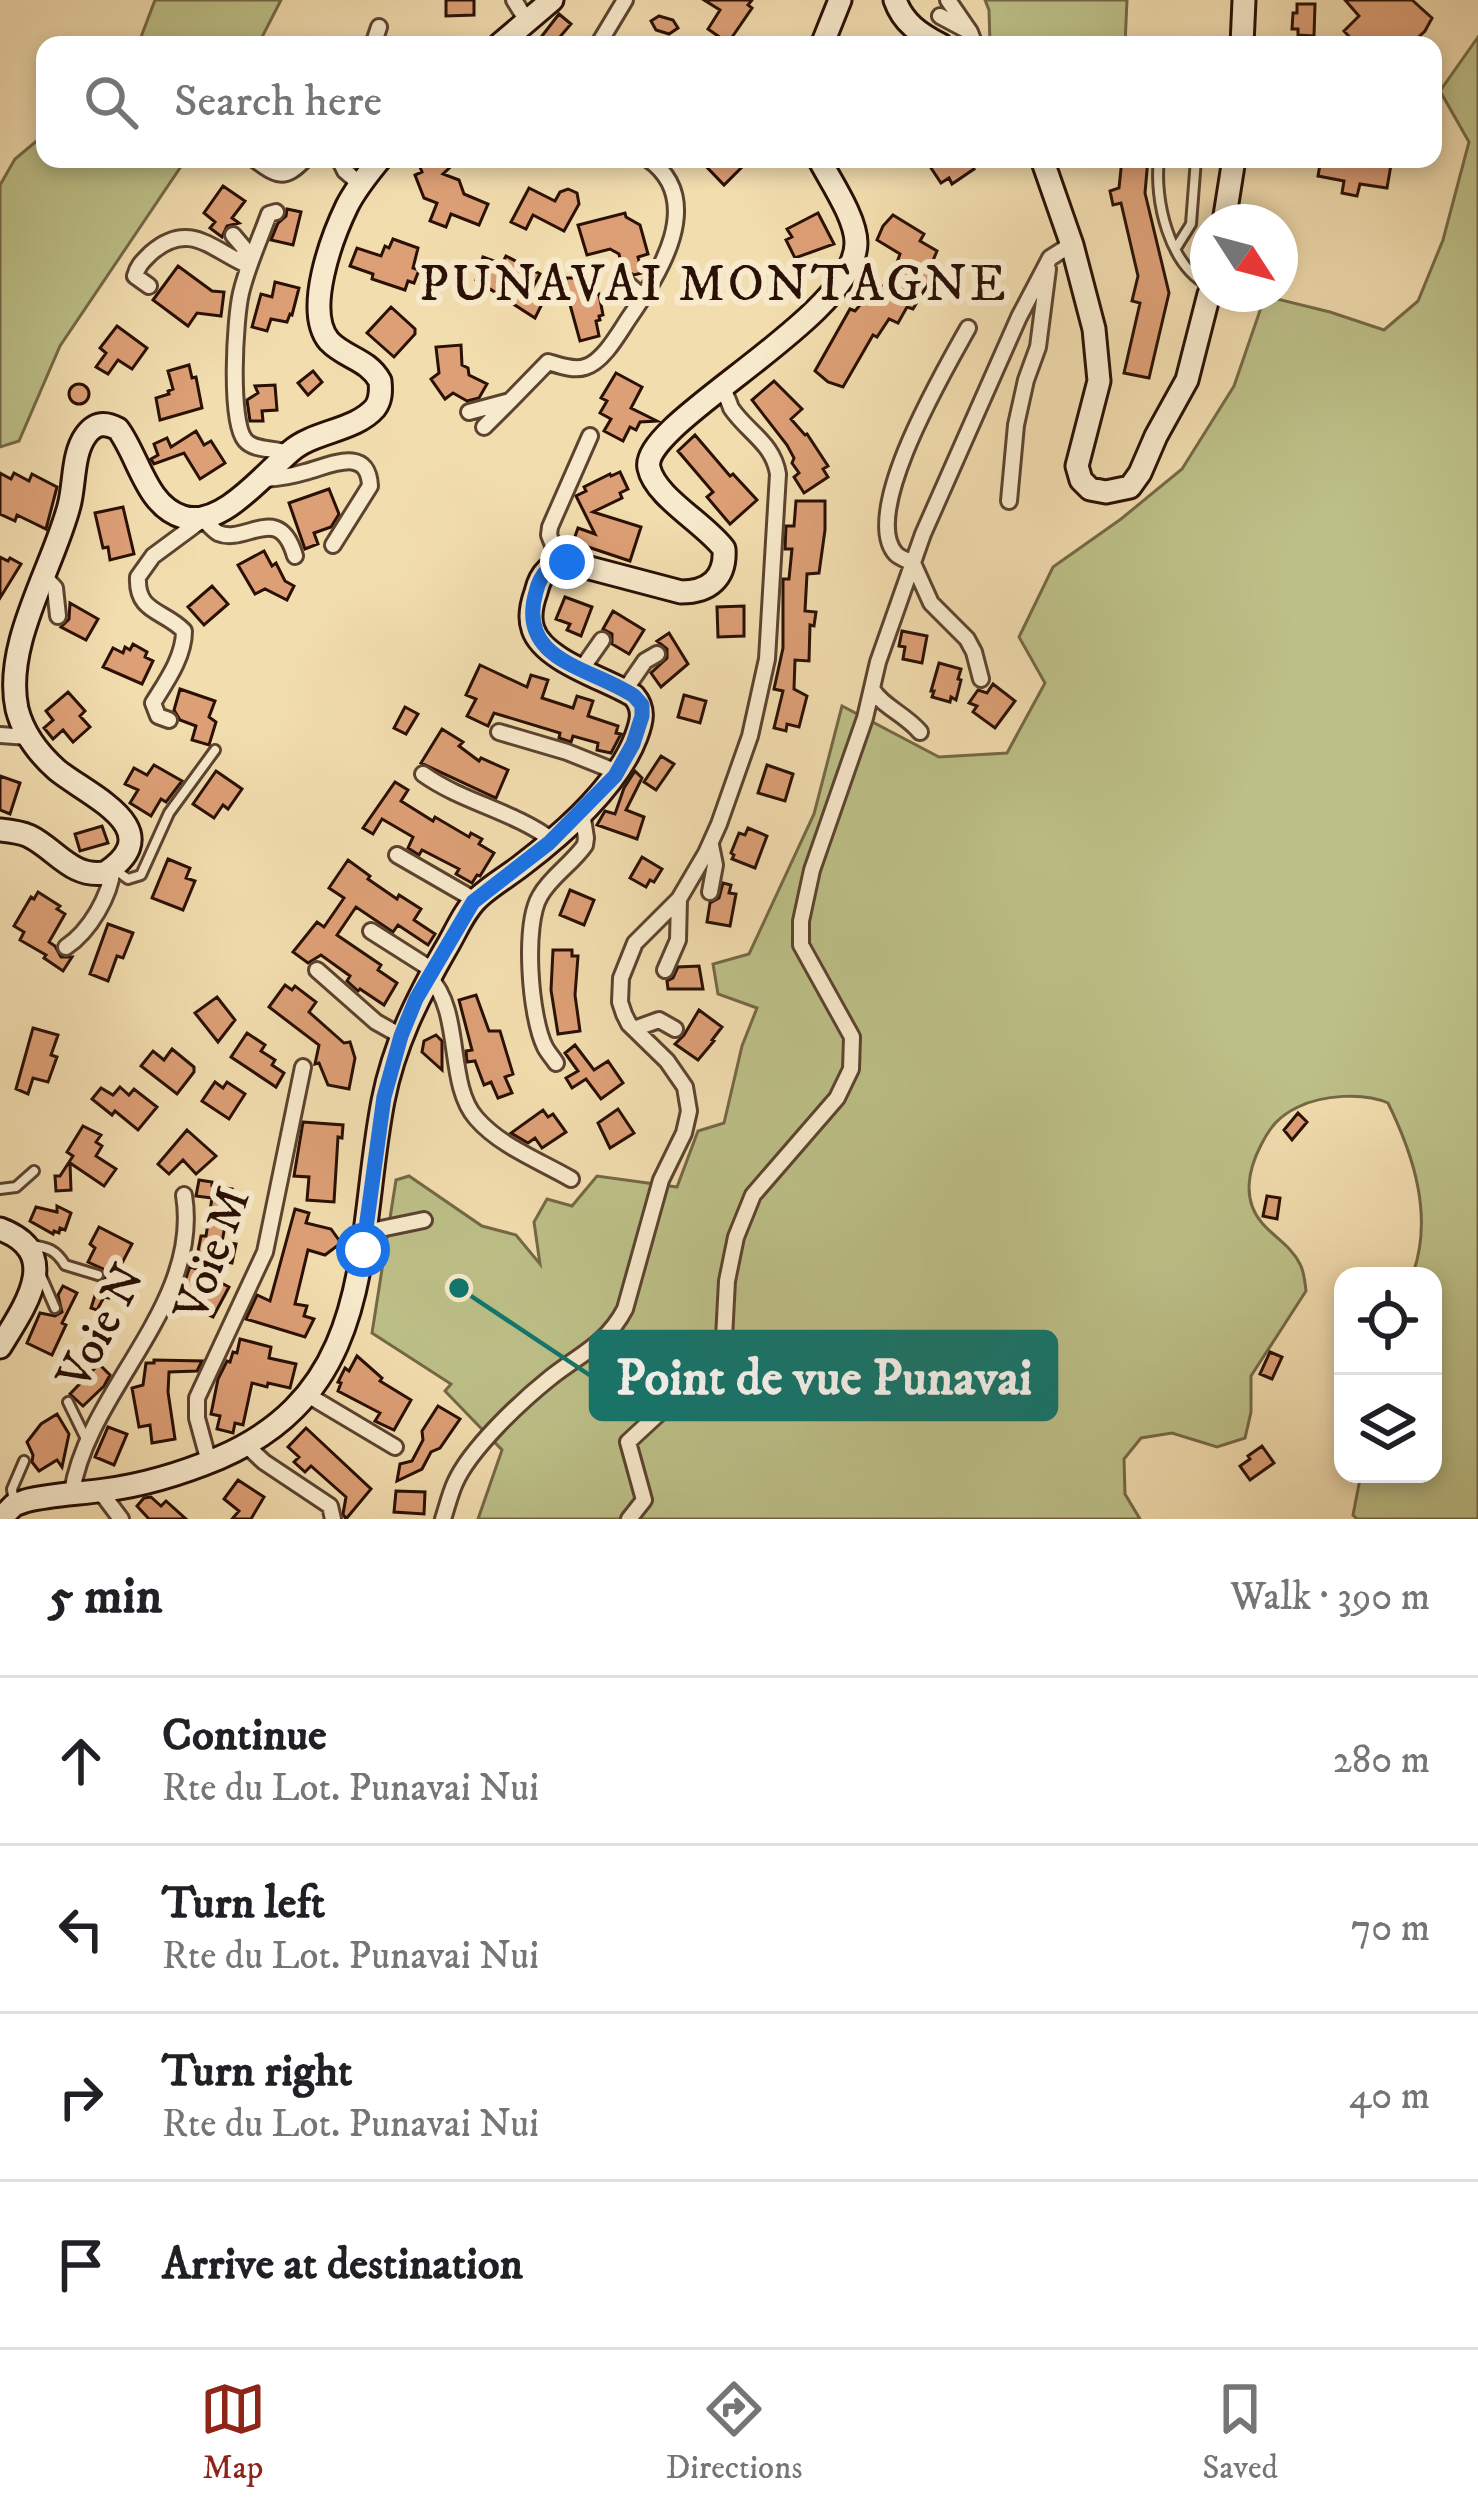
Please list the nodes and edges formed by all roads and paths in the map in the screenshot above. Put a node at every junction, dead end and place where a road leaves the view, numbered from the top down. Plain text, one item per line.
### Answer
1 (514, 0) edge
2 (552, 0) edge
3 (626, 0) edge
4 (840, 0) edge
5 (895, 0) edge
6 (948, 0) edge
7 (1244, 0) edge
8 (940, 16) dead end
9 (527, 21) junction
10 (379, 28) dead end
11 (376, 36) edge
12 (510, 36) edge
13 (604, 36) edge
14 (826, 36) edge
15 (924, 36) edge
16 (969, 36) edge
17 (971, 36) edge
18 (1242, 36) edge
19 (268, 168) edge
20 (295, 168) edge
21 (344, 168) edge
22 (373, 168) edge
23 (660, 168) edge
24 (824, 168) edge
25 (1045, 168) edge
26 (1158, 168) edge
27 (1195, 168) edge
28 (1233, 168) edge
29 (360, 184) junction
30 (1227, 204) edge
31 (276, 212) dead end
32 (233, 235) dead end
33 (1072, 244) junction
34 (1176, 248) junction
35 (1050, 258) junction
36 (247, 268) junction
37 (1190, 272) edge
38 (622, 279) dead end
39 (149, 286) dead end
40 (645, 294) junction
41 (1204, 312) edge
42 (968, 328) dead end
43 (724, 388) junction
44 (510, 401) junction
45 (469, 412) dead end
46 (484, 427) dead end
47 (590, 436) dead end
48 (288, 453) junction
49 (260, 479) junction
50 (1009, 501) dead end
51 (203, 519) junction
52 (333, 545) dead end
53 (295, 556) dead end
54 (913, 562) junction
55 (560, 563) junction
56 (44, 577) junction
57 (58, 616) dead end
58 (602, 640) dead end
59 (657, 654) dead end
60 (581, 670) junction
61 (981, 679) dead end
62 (872, 689) junction
63 (625, 690) junction
64 (169, 720) dead end
65 (499, 732) dead end
66 (920, 732) dead end
67 (0, 735) edge
68 (28, 737) junction
69 (215, 750) dead end
70 (617, 772) junction
71 (423, 774) dead end
72 (582, 812) junction
73 (0, 830) edge
74 (552, 840) junction
75 (711, 845) junction
76 (397, 855) dead end
77 (113, 868) junction
78 (710, 892) dead end
79 (679, 899) junction
80 (475, 900) junction
81 (371, 931) dead end
82 (66, 947) dead end
83 (317, 970) dead end
84 (665, 970) dead end
85 (431, 974) junction
86 (634, 1029) junction
87 (675, 1029) dead end
88 (401, 1036) junction
89 (556, 1063) dead end
90 (303, 1067) dead end
91 (34, 1171) dead end
92 (571, 1179) dead end
93 (0, 1189) edge
94 (184, 1195) dead end
95 (424, 1220) dead end
96 (0, 1229) edge
97 (365, 1232) junction
98 (32, 1255) junction
99 (98, 1275) dead end
100 (55, 1308) dead end
101 (0, 1347) edge
102 (306, 1394) junction
103 (68, 1402) dead end
104 (86, 1440) junction
105 (246, 1445) junction
106 (395, 1448) dead end
107 (24, 1461) dead end
108 (200, 1472) junction
109 (100, 1491) junction
110 (72, 1492) junction
111 (7, 1512) edge
112 (446, 1518) edge
113 (121, 1519) edge
114 (333, 1519) edge
115 (629, 1519) edge

1 - 9 street
2 - 9 main road
3 - 13 street
4 - 14 main road
5 - 15 main road
6 - 17 street
7 - 18 main road
8 - 16 street
9 - 12 main road
10 - 11 street
19 - 20 street
21 - 29 street
22 - 29 main road
23 - 40 street
24 - 43 main road
25 - 33 main road
26 - 34 lane
27 - 34 lane
28 - 30 main road
29 - 48 main road
31 - 36 street
32 - 36 street
33 - 35 street
33 - 41 main road
34 - 37 lane
35 - 50 street
35 - 54 street
36 - 39 street
36 - 48 street
38 - 40 street
40 - 44 street
42 - 54 street
43 - 55 main road
43 - 75 street
44 - 45 street
44 - 46 street
47 - 55 street
48 - 49 main road
49 - 51 main road
49 - 52 street
51 - 53 street
51 - 56 main road
51 - 64 street
54 - 61 street
54 - 62 street
55 - 60 main road
56 - 57 street
56 - 68 main road
58 - 60 street
59 - 63 street
60 - 63 main road
62 - 66 street
62 - 115 street
63 - 70 main road
65 - 70 street
67 - 68 street
68 - 77 main road
69 - 77 lane
70 - 72 main road
71 - 74 street
72 - 74 main road
72 - 89 street
73 - 77 main road
74 - 80 main road
75 - 78 street
75 - 79 street
76 - 80 street
77 - 82 street
79 - 84 street
79 - 86 street
80 - 85 main road
81 - 85 street
83 - 88 street
85 - 88 main road
85 - 92 street
86 - 87 street
86 - 112 street
88 - 97 main road
90 - 108 street, Voie M
91 - 93 lane
94 - 104 street, Voie N
95 - 97 street
96 - 98 main road
97 - 102 main road
98 - 99 lane
98 - 100 lane
98 - 101 main road
102 - 105 main road
102 - 106 street
103 - 104 lane
104 - 110 street, Voie N
105 - 108 main road
105 - 114 street
107 - 111 lane
108 - 109 main road
109 - 110 main road
109 - 113 street
110 - 111 main road

